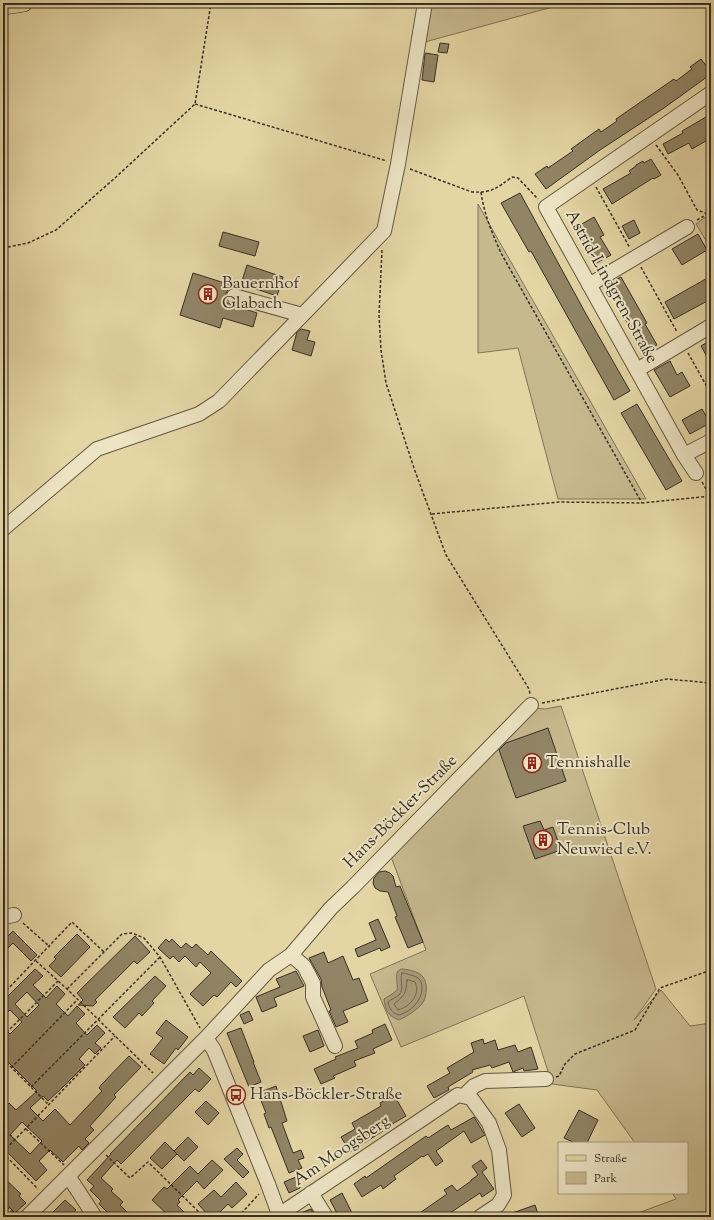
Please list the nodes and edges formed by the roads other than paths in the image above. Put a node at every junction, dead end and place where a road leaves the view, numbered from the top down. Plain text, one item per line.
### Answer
1 (24, 3) edge
2 (425, 3) edge
3 (3, 6) edge
4 (711, 93) edge
5 (687, 227) road end
6 (589, 285) junction
7 (234, 296) dead end
8 (302, 315) junction
9 (711, 326) edge
10 (637, 370) junction
11 (711, 441) edge
12 (684, 455) junction
13 (696, 473) road end
14 (3, 530) edge
15 (531, 705) road end
16 (291, 955) junction
17 (206, 1038) junction
18 (335, 1046) dead end
19 (546, 1079) road end
20 (464, 1096) junction
21 (71, 1175) junction
22 (311, 1194) junction
23 (280, 1216) edge
24 (27, 1217) edge
25 (95, 1217) edge
26 (326, 1217) edge
27 (480, 1217) edge

1 - 3 main road
2 - 8 street
4 - 6 street, Astrid-Lindgren-Straße
5 - 6 street
6 - 10 street, Astrid-Lindgren-Straße
7 - 8 street
8 - 14 street
9 - 10 street
10 - 12 street, Astrid-Lindgren-Straße
11 - 12 street
12 - 13 street, Astrid-Lindgren-Straße
15 - 16 street, Hans-Böckler-Straße
16 - 17 street, Hans-Böckler-Straße
16 - 18 street
17 - 21 street, Hans-Böckler-Straße
17 - 23 street
19 - 20 street, Am Moogsberg
20 - 22 street, Am Moogsberg
20 - 27 street
21 - 24 street, Hans-Böckler-Straße
21 - 25 street
22 - 23 street, Am Moogsberg
22 - 26 street

